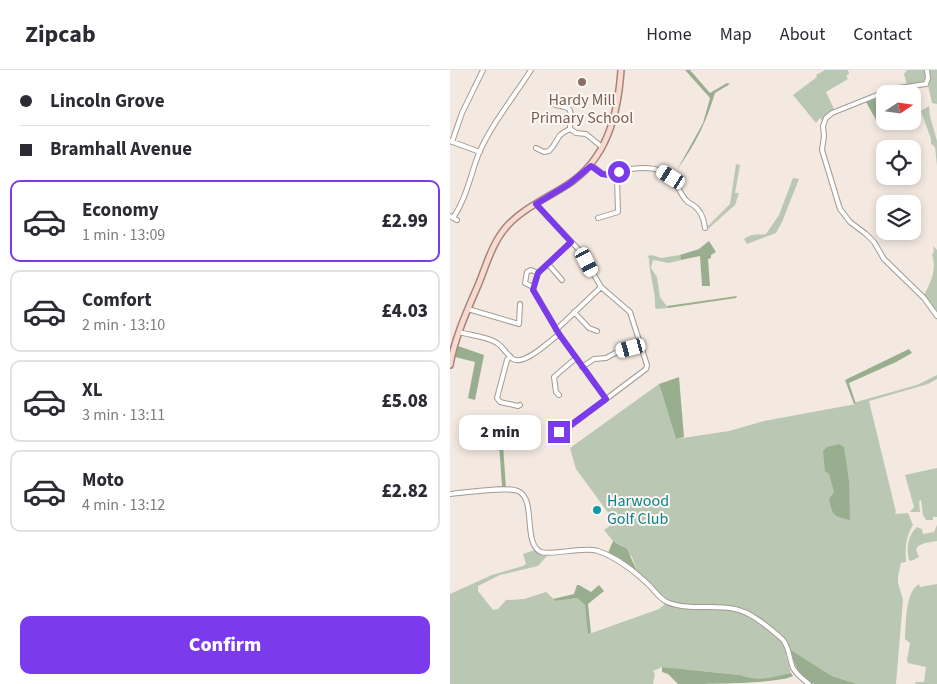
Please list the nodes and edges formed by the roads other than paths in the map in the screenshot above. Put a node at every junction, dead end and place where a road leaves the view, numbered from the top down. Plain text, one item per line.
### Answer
1 (483, 70) edge
2 (531, 70) edge
3 (621, 70) edge
4 (927, 70) edge
5 (554, 105) dead end
6 (570, 128) junction
7 (451, 142) edge
8 (602, 147) junction
9 (539, 148) dead end
10 (480, 152) junction
11 (591, 166) junction
12 (616, 176) junction
13 (536, 204) junction
14 (453, 218) edge
15 (598, 218) dead end
16 (705, 228) dead end
17 (571, 242) junction
18 (548, 264) junction
19 (538, 273) junction
20 (561, 280) dead end
21 (533, 287) junction
22 (601, 287) junction
23 (520, 304) dead end
24 (468, 309) junction
25 (574, 312) junction
26 (937, 316) edge
27 (598, 331) dead end
28 (459, 332) junction
29 (557, 332) junction
30 (641, 345) junction
31 (452, 347) edge
32 (510, 356) junction
33 (576, 358) junction
34 (450, 365) edge
35 (582, 367) junction
36 (559, 396) dead end
37 (606, 399) junction
38 (520, 405) dead end
39 (561, 433) dead end
40 (450, 494) edge
41 (809, 684) edge

1 - 7 street
2 - 10 street
3 - 8 main road
4 - 26 street
5 - 6 street
6 - 8 street
6 - 9 street
7 - 10 street
8 - 11 main road
10 - 14 street
11 - 12 street
11 - 13 main road
12 - 15 street
12 - 16 street
13 - 17 street
13 - 24 main road
17 - 18 street
17 - 22 street
18 - 19 street
18 - 20 street
19 - 21 street
19 - 21 street
21 - 29 street
22 - 25 street
22 - 30 street
23 - 24 street
24 - 28 main road
25 - 27 street
25 - 29 street
28 - 31 main road
28 - 32 street
29 - 32 street
29 - 33 street
30 - 35 street
30 - 37 street
31 - 34 main road
32 - 38 street
33 - 35 street
33 - 36 street
35 - 37 street
37 - 39 street
40 - 41 street

